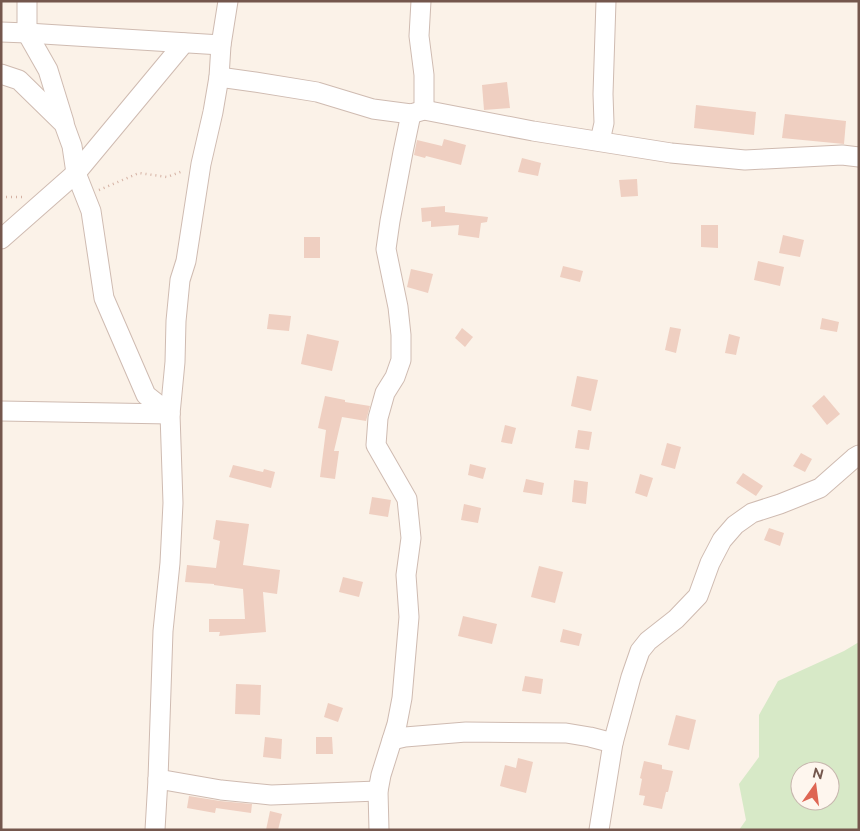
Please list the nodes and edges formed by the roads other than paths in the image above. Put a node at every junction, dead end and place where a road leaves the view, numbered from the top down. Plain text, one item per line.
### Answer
1 (27, 1) edge
2 (228, 1) edge
3 (420, 1) edge
4 (606, 1) edge
5 (1, 32) edge
6 (27, 32) junction
7 (184, 43) junction
8 (221, 45) junction
9 (1, 74) edge
10 (219, 77) junction
11 (418, 112) junction
12 (64, 124) junction
13 (600, 141) junction
14 (859, 157) edge
15 (76, 173) junction
16 (1, 239) edge
17 (1, 411) edge
18 (170, 414) junction
19 (859, 455) edge
20 (392, 740) junction
21 (613, 743) junction
22 (158, 779) junction
23 (378, 791) junction
24 (155, 830) edge
25 (379, 830) edge
26 (599, 830) edge

1 - 6 street
2 - 8 street
3 - 11 street
4 - 13 street
5 - 6 street
6 - 7 street
6 - 12 street
7 - 8 street
7 - 15 street
8 - 10 street
9 - 12 street
10 - 11 street
10 - 18 street
11 - 13 street
11 - 20 street
12 - 15 street
13 - 14 street
15 - 16 street
15 - 18 street
17 - 18 street
18 - 22 street
19 - 21 street
20 - 21 street
20 - 23 street
21 - 26 street
22 - 23 street
22 - 24 street
23 - 25 street

